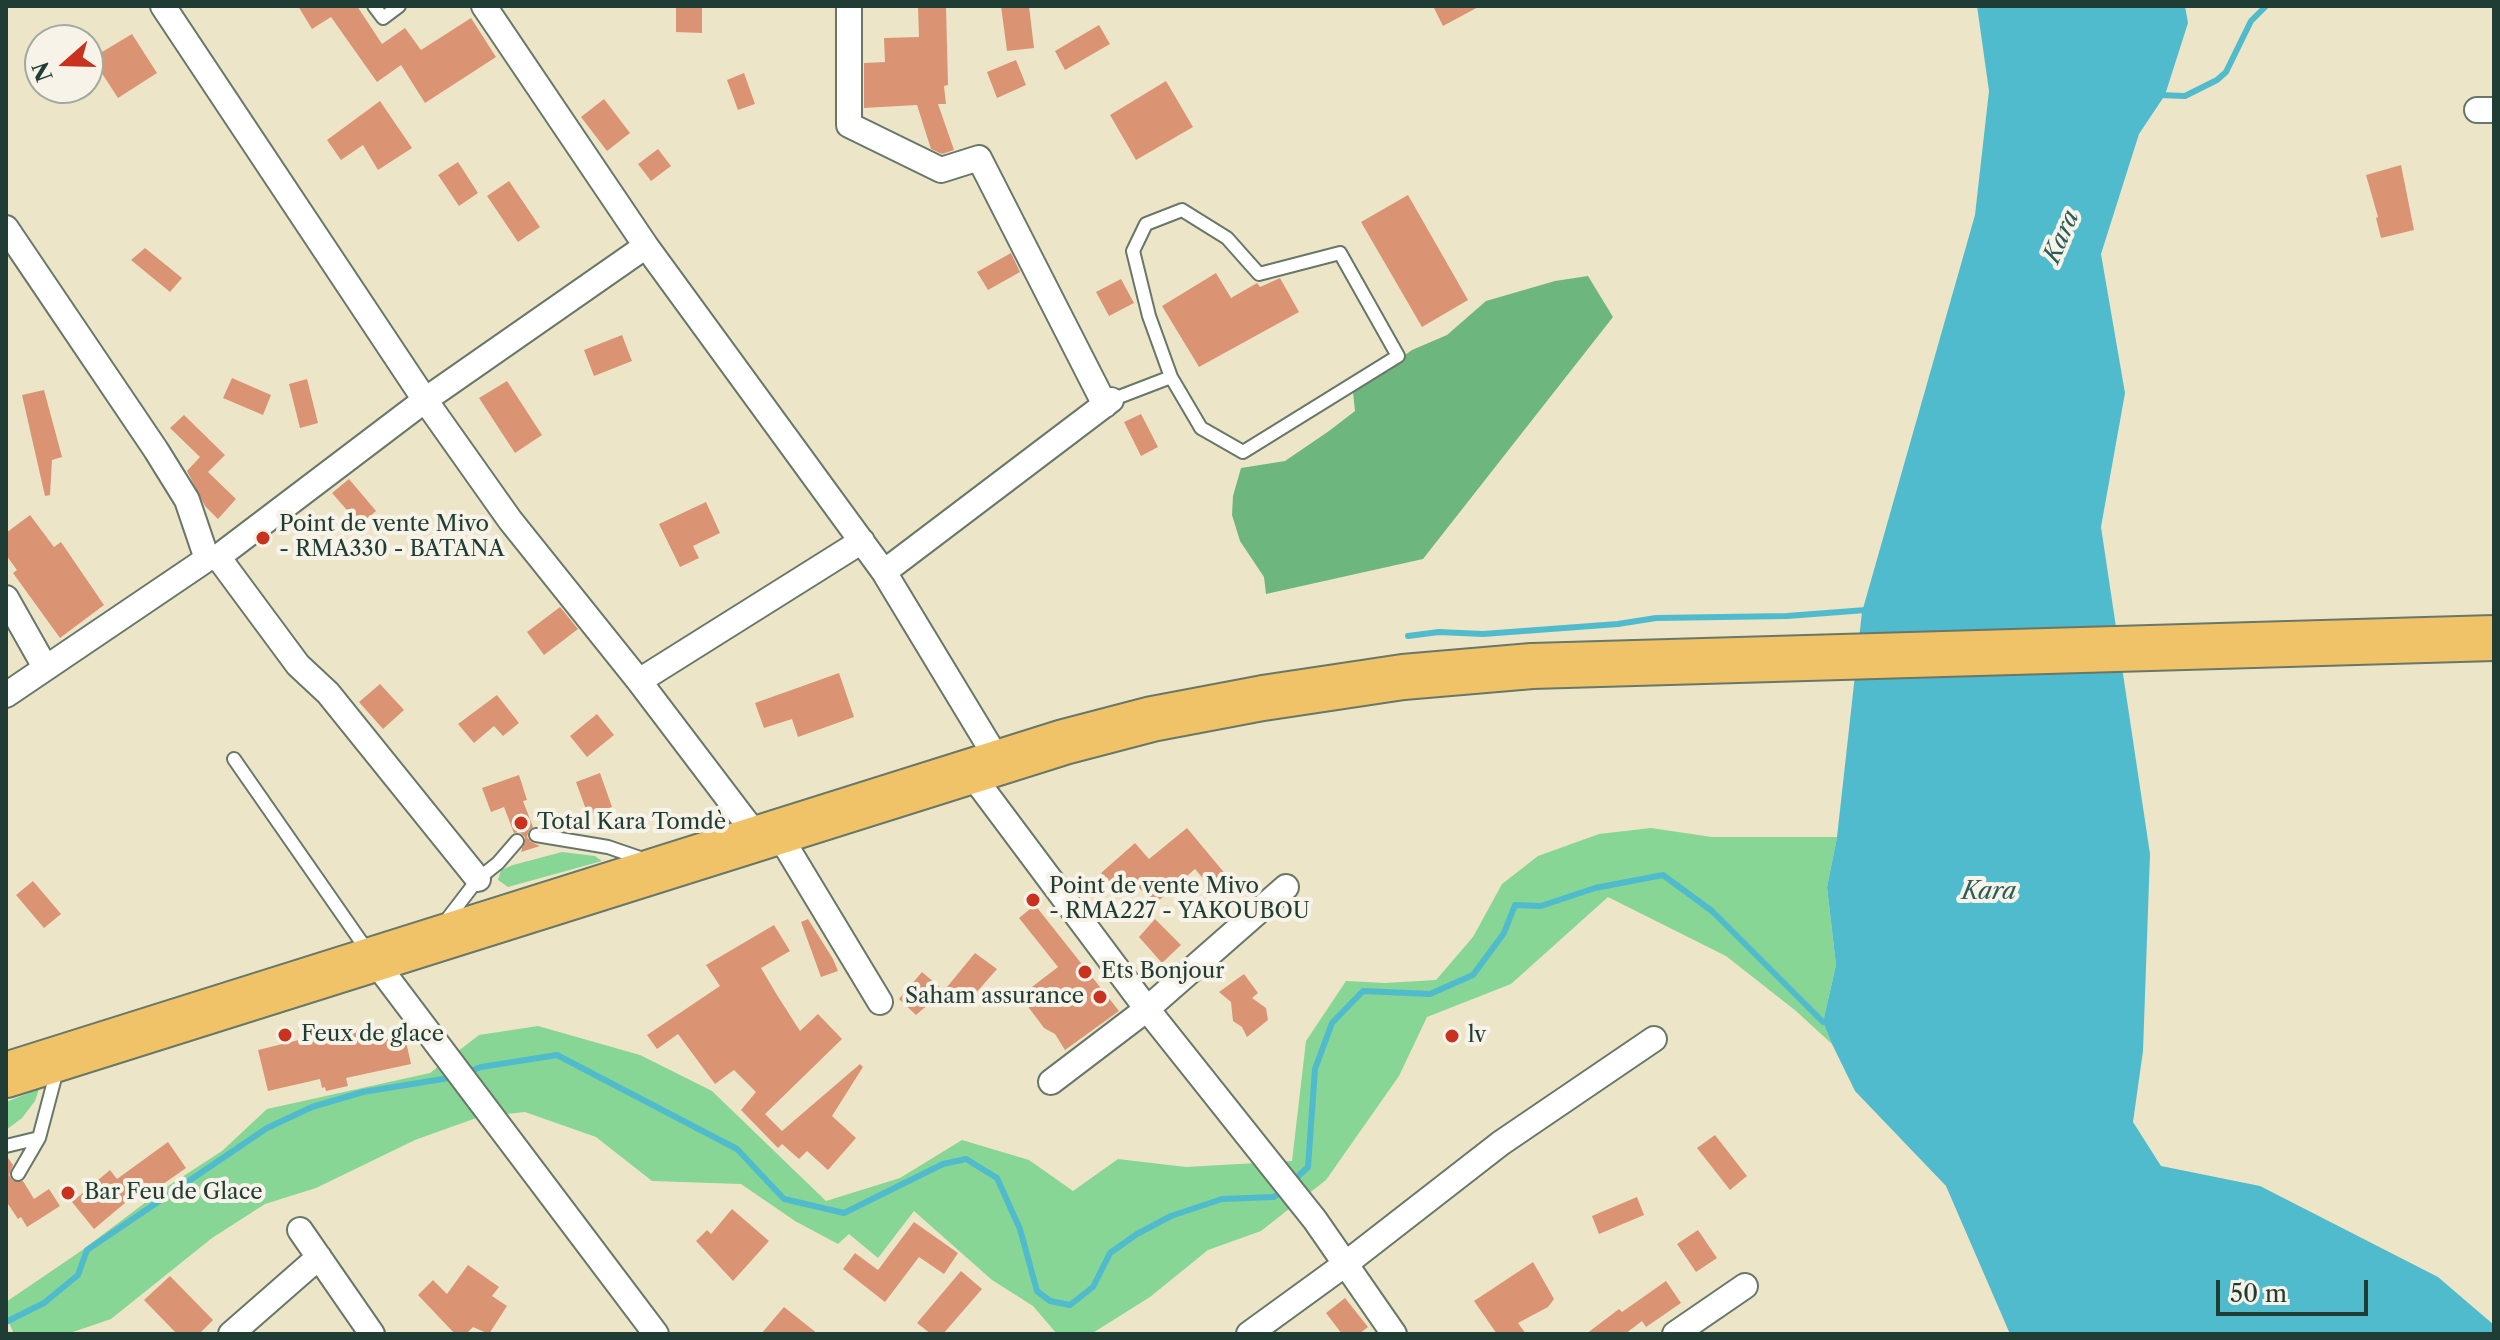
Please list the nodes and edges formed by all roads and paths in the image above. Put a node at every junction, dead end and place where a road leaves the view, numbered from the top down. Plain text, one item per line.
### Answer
1 (163, 6) edge
2 (374, 6) edge
3 (399, 6) edge
4 (484, 6) edge
5 (849, 6) edge
6 (10, 244) edge
7 (646, 246) junction
8 (1171, 377) junction
9 (425, 400) junction
10 (1108, 402) junction
11 (862, 541) junction
12 (212, 558) junction
13 (884, 572) junction
14 (6, 598) edge
15 (2494, 638) edge
16 (45, 667) junction
17 (639, 681) junction
18 (6, 695) edge
19 (234, 759) dead end
20 (984, 766) junction
21 (536, 835) dead end
22 (768, 836) junction
23 (517, 841) dead end
24 (669, 867) junction
25 (478, 879) junction
26 (1286, 887) dead end
27 (432, 941) junction
28 (373, 959) junction
29 (880, 1002) dead end
30 (1147, 1009) junction
31 (1654, 1039) dead end
32 (60, 1059) junction
33 (6, 1075) edge
34 (1051, 1082) dead end
35 (39, 1138) junction
36 (6, 1146) edge
37 (18, 1174) dead end
38 (300, 1230) dead end
39 (319, 1257) junction
40 (1344, 1265) junction
41 (1745, 1286) dead end
42 (231, 1334) edge
43 (372, 1334) edge
44 (656, 1334) edge
45 (1249, 1334) edge
46 (1394, 1334) edge
47 (1675, 1334) edge

1 - 9 street
2 - 3 lane
4 - 7 street
5 - 10 street
6 - 12 street
7 - 9 street
7 - 11 street
8 - 8 lane
8 - 10 lane
9 - 12 street
9 - 17 street
10 - 13 street
11 - 13 street
11 - 17 street
12 - 16 street
12 - 25 street
13 - 20 street
14 - 16 street
15 - 20 highway
16 - 18 street
17 - 22 street
19 - 28 lane
20 - 22 highway
20 - 30 street
21 - 24 lane
22 - 24 highway
22 - 29 street
23 - 25 lane
24 - 27 highway
25 - 27 lane
26 - 30 street
27 - 28 highway
28 - 32 highway
28 - 44 street
30 - 34 street
30 - 40 street
31 - 40 street
32 - 33 highway
32 - 35 lane
35 - 36 lane
35 - 37 lane
38 - 39 street
39 - 42 street
39 - 43 street
40 - 45 street
40 - 46 street
41 - 47 street

